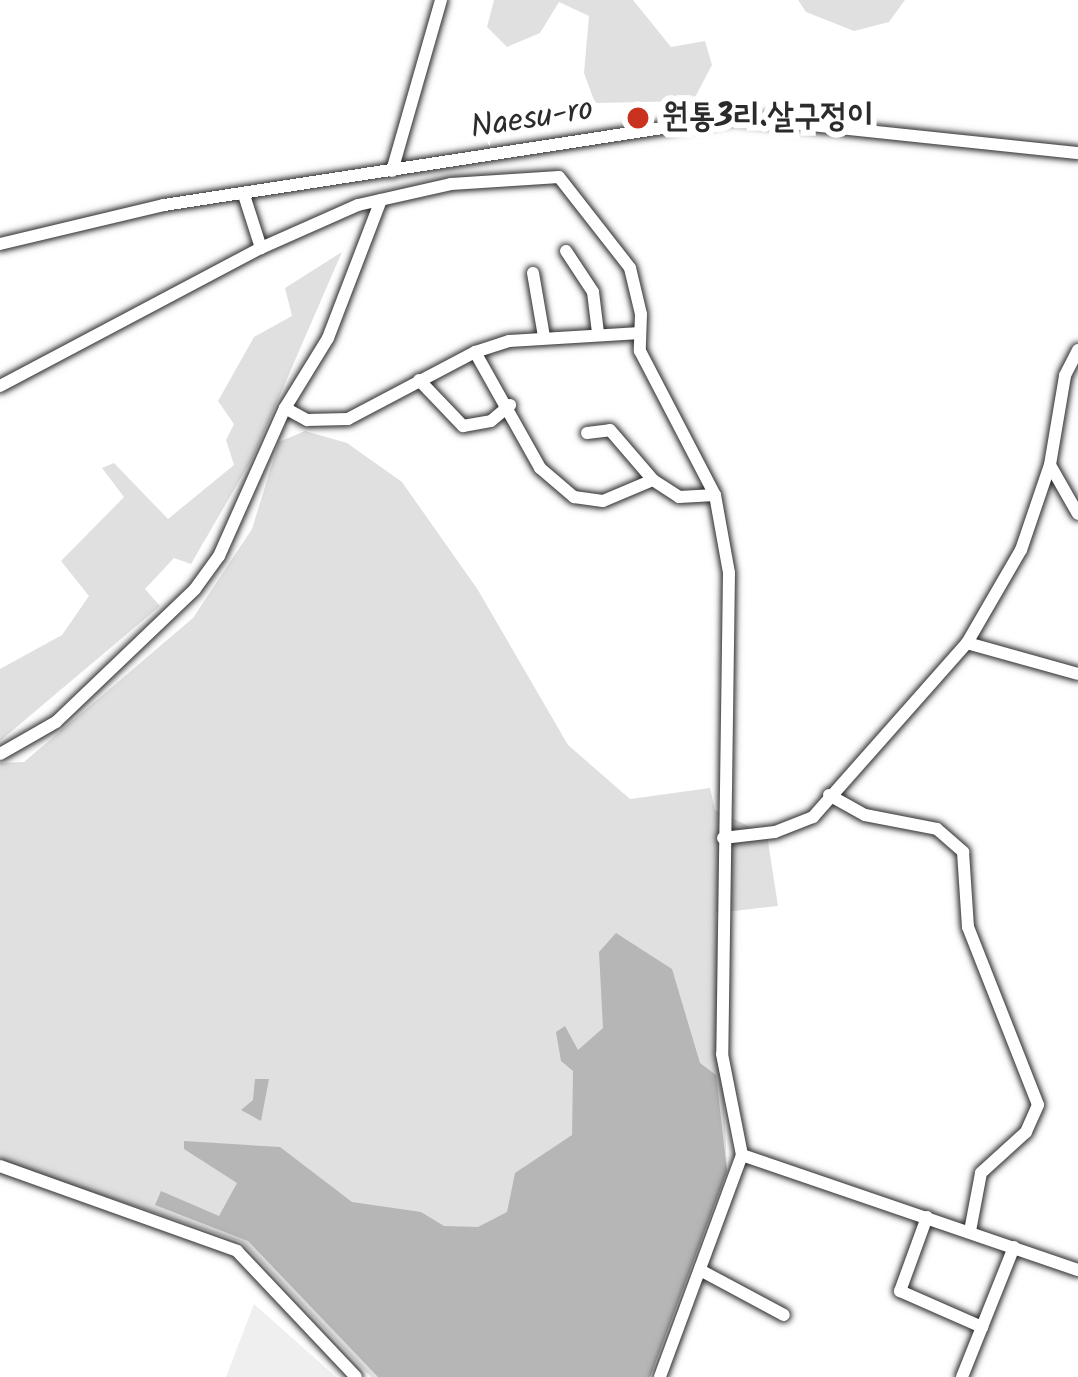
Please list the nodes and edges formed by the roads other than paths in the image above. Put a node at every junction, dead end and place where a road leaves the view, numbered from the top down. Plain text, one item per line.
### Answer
1 (441, 0) edge
2 (1078, 153) edge
3 (392, 171) junction
4 (244, 195) junction
5 (381, 200) junction
6 (0, 244) edge
7 (261, 248) junction
8 (566, 251) dead end
9 (533, 273) dead end
10 (598, 332) junction
11 (640, 333) junction
12 (544, 337) junction
13 (1078, 350) edge
14 (475, 352) junction
15 (419, 380) junction
16 (0, 386) edge
17 (510, 405) junction
18 (285, 408) junction
19 (587, 434) dead end
20 (1050, 465) junction
21 (653, 480) junction
22 (715, 495) junction
23 (588, 502) junction
24 (1078, 514) edge
25 (589, 518) dead end
26 (967, 643) junction
27 (1078, 674) edge
28 (0, 754) edge
29 (830, 795) junction
30 (723, 838) junction
31 (742, 1155) junction
32 (0, 1166) edge
33 (927, 1217) junction
34 (970, 1232) junction
35 (1015, 1247) junction
36 (700, 1270) junction
37 (1078, 1270) edge
38 (784, 1315) dead end
39 (982, 1327) junction
40 (356, 1377) edge
41 (660, 1377) edge
42 (962, 1377) edge

1 - 3 street
2 - 3 street, Naesu-ro
3 - 4 street, Naesu-ro
4 - 6 street, Naesu-ro
4 - 7 street
5 - 7 street
5 - 11 street
5 - 18 street
7 - 16 street
8 - 10 street
9 - 12 street
10 - 11 street
10 - 12 street
11 - 22 street
12 - 14 street
13 - 20 street
14 - 15 street
14 - 17 street
15 - 17 street
15 - 18 street
17 - 23 street
18 - 28 street
19 - 21 street
20 - 24 street
20 - 26 street
21 - 22 street
21 - 23 street
22 - 30 street
23 - 25 street
26 - 27 street
26 - 29 street
29 - 30 street
29 - 34 street
30 - 31 street
31 - 33 street
31 - 36 street
32 - 40 street
33 - 34 street
33 - 39 street
34 - 35 street
35 - 37 street
35 - 39 street
36 - 38 street
36 - 41 street
39 - 42 street

